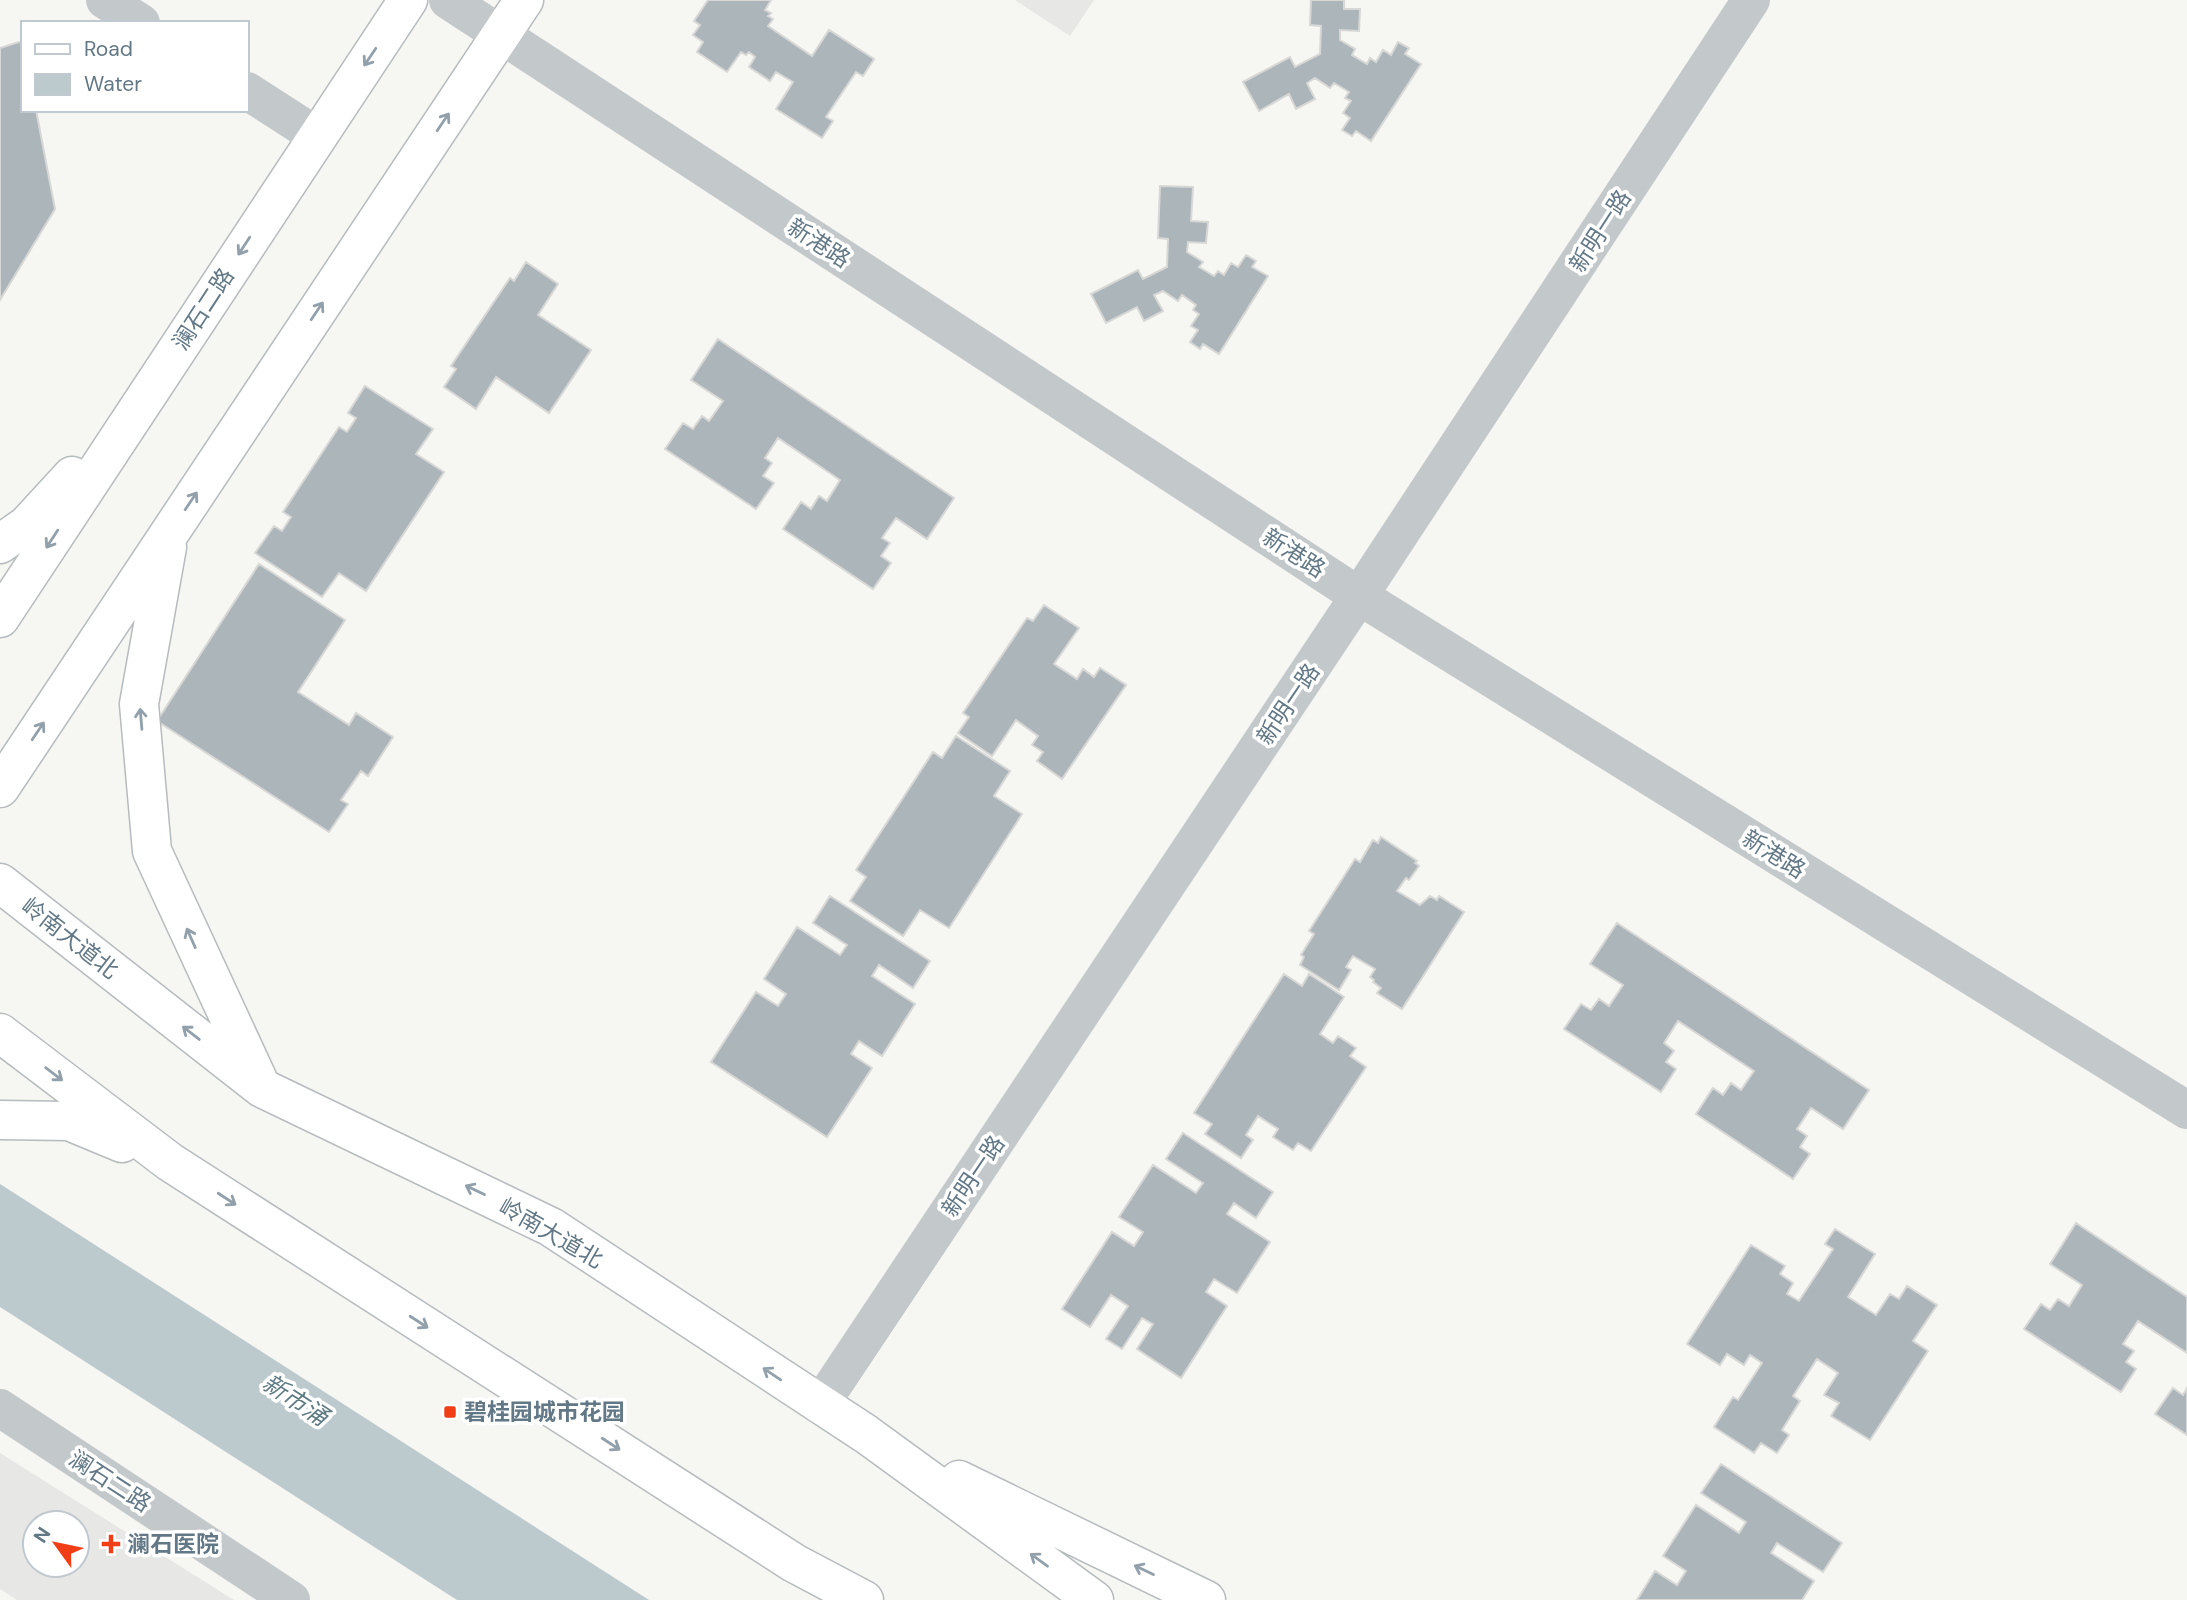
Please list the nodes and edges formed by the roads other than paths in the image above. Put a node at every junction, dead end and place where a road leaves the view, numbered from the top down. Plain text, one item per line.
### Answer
1 (105, 0) edge
2 (408, 0) edge
3 (448, 0) edge
4 (524, 0) edge
5 (1751, 0) edge
6 (138, 21) edge
7 (502, 35) junction
8 (248, 92) edge
9 (317, 136) junction
10 (141, 404) junction
11 (169, 534) junction
12 (0, 544) edge
13 (1359, 597) junction
14 (0, 618) edge
15 (0, 788) edge
16 (0, 883) edge
17 (0, 1033) edge
18 (262, 1088) junction
19 (2187, 1110) edge
20 (0, 1120) edge
21 (170, 1163) junction
22 (820, 1405) junction
23 (0, 1408) edge
24 (866, 1434) junction
25 (794, 1563) junction
26 (291, 1600) edge
27 (843, 1600) edge
28 (864, 1600) edge
29 (1094, 1600) edge
30 (1206, 1600) edge

1 - 6 street
2 -> 9 main road, 澜石二路
3 - 7 street, 新港路
4 - 7 main road
5 - 13 street, 新明一路
11 -> 7 main road
7 - 13 street, 新港路
8 - 9 street
9 -> 10 main road, 澜石二路
10 - 12 main road
10 -> 14 main road, 澜石二路
15 -> 11 main road
18 -> 11 main road
13 - 19 street, 新港路
13 - 22 street, 新明一路
18 -> 16 main road, 岭南大道北
17 -> 21 main road
22 -> 18 main road, 岭南大道北
20 - 21 main road
21 -> 25 main road
22 - 24 main road, 岭南大道北
23 - 26 street, 澜石二路
29 -> 24 main road, 岭南大道北
30 -> 24 main road
25 - 27 main road
25 - 28 main road

